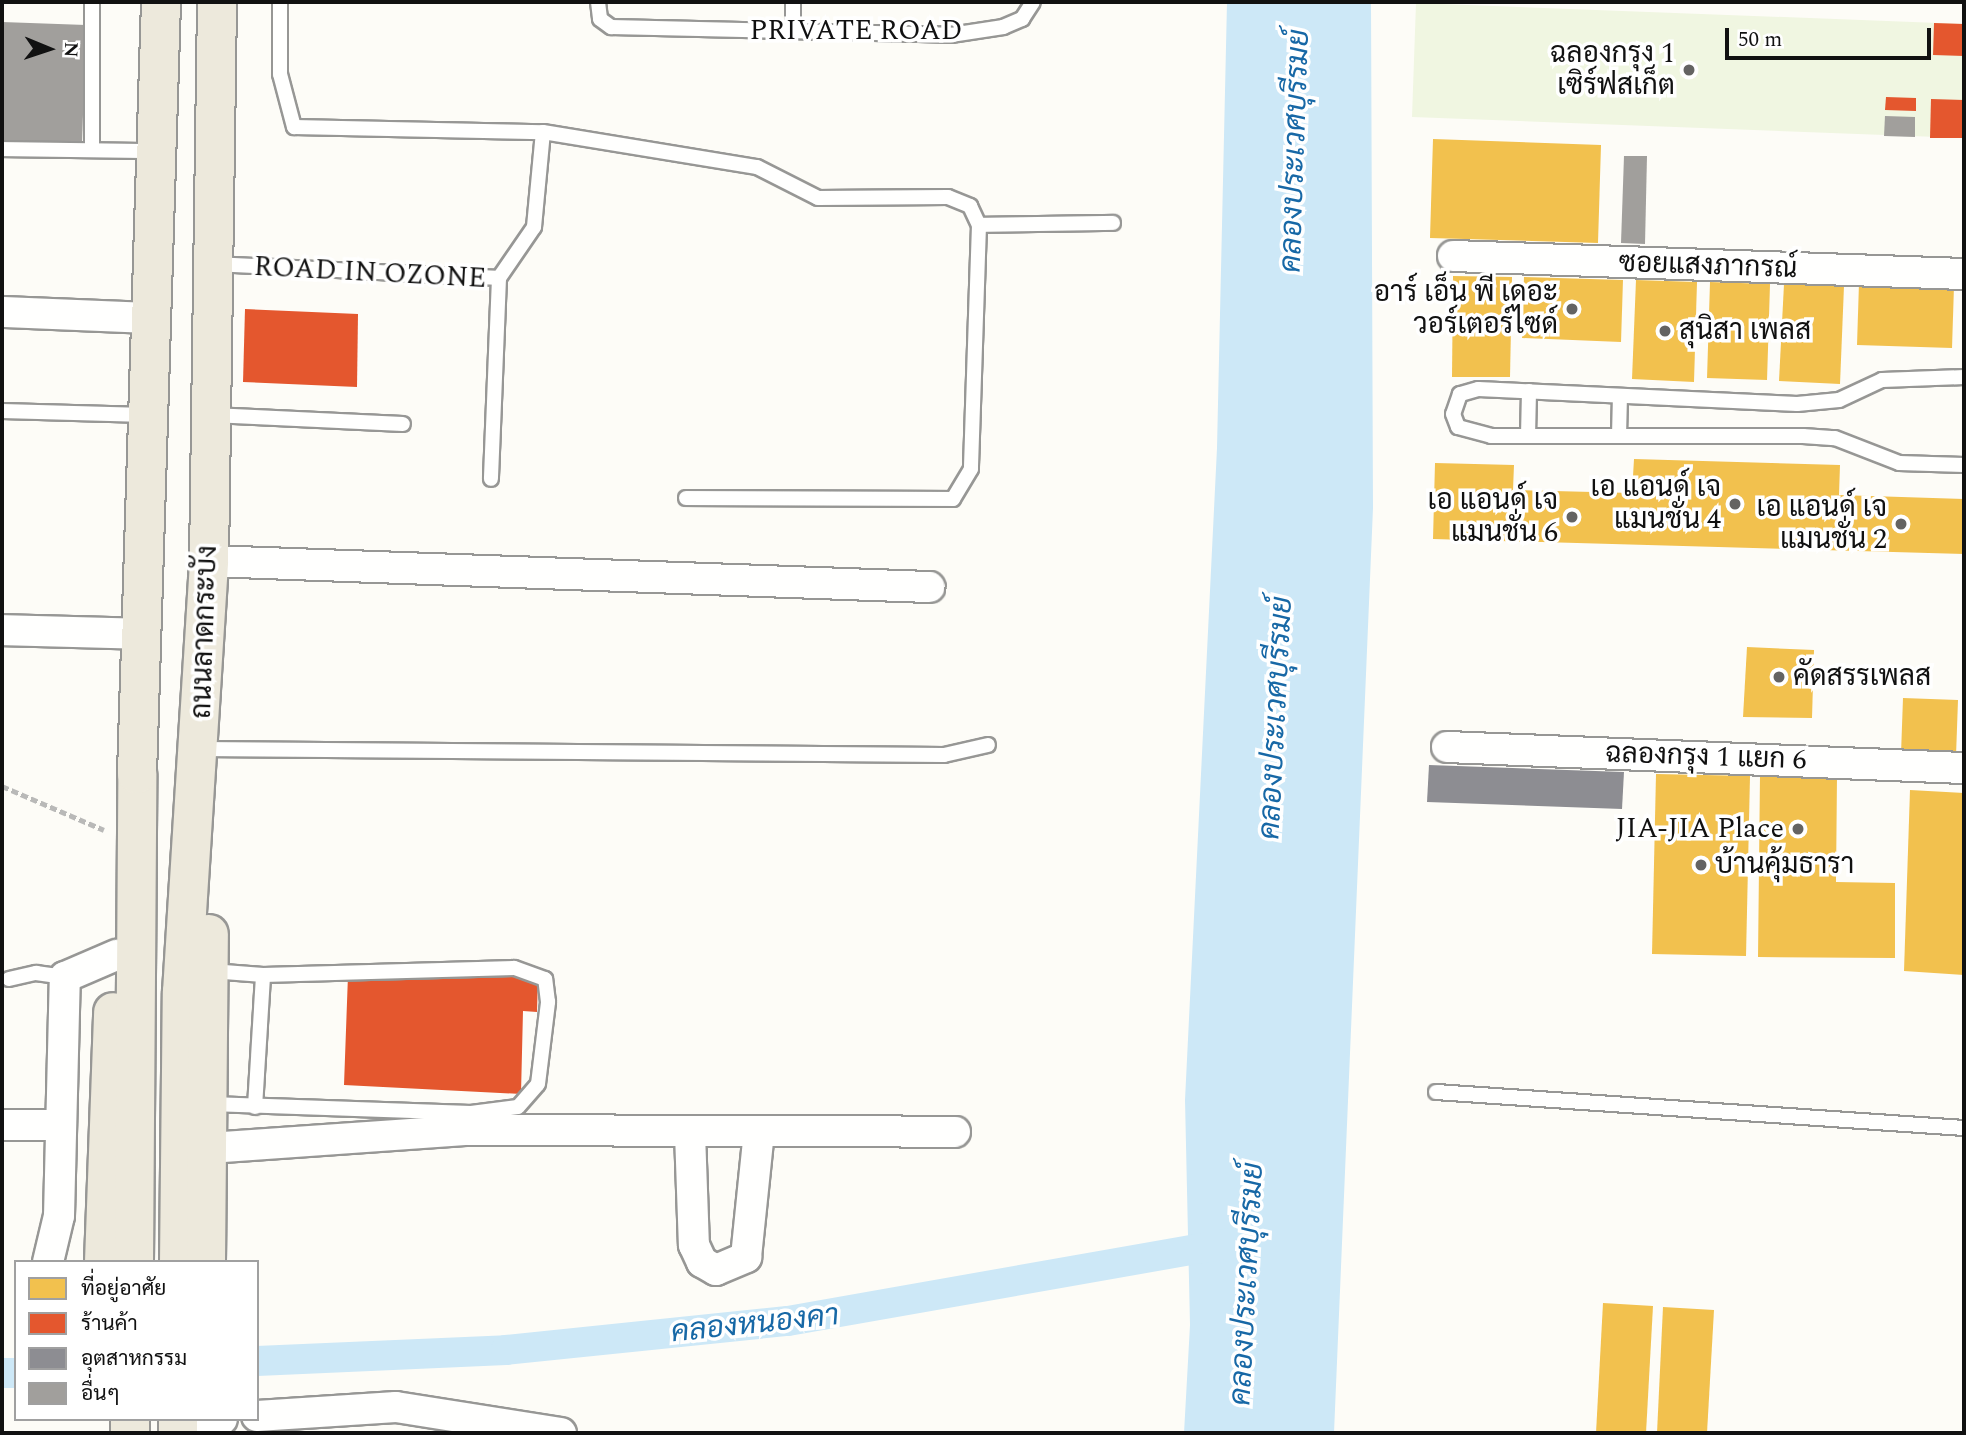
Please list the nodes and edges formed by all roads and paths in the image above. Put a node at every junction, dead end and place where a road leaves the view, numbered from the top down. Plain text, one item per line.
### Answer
1 (92, 2) edge
2 (161, 2) edge
3 (217, 2) edge
4 (280, 2) edge
5 (598, 2) edge
6 (793, 2) edge
7 (1034, 2) edge
8 (793, 32) junction
9 (543, 132) junction
10 (2, 149) edge
11 (92, 149) junction
12 (157, 151) junction
13 (212, 151) junction
14 (1113, 223) dead end
15 (979, 225) junction
16 (1453, 256) dead end
17 (210, 263) junction
18 (1964, 274) edge
19 (499, 278) junction
20 (2, 312) edge
21 (153, 318) junction
22 (1964, 377) edge
23 (1529, 391) junction
24 (1620, 396) junction
25 (2, 411) edge
26 (151, 415) junction
27 (209, 415) junction
28 (402, 424) dead end
29 (1528, 436) junction
30 (1619, 436) junction
31 (1964, 465) edge
32 (491, 479) dead end
33 (686, 498) dead end
34 (209, 561) junction
35 (930, 587) dead end
36 (2, 630) edge
37 (143, 634) junction
38 (988, 745) dead end
39 (1447, 747) dead end
40 (199, 762) junction
41 (1964, 768) edge
42 (137, 774) junction
43 (2, 786) edge
44 (125, 837) junction
45 (116, 956) junction
46 (263, 975) junction
47 (65, 977) junction
48 (9, 979) dead end
49 (196, 981) junction
50 (1436, 1092) dead end
51 (210, 1104) junction
52 (255, 1107) junction
53 (2, 1125) edge
54 (57, 1125) junction
55 (1964, 1128) edge
56 (759, 1132) junction
57 (955, 1132) dead end
58 (690, 1133) junction
59 (209, 1148) junction
60 (48, 1260) edge
61 (104, 1260) edge
62 (134, 1260) edge
63 (179, 1260) edge
64 (206, 1260) edge
65 (259, 1416) edge
66 (220, 1421) edge
67 (206, 1433) edge
68 (561, 1433) edge

1 - 11 lane
2 - 12 main road
3 - 13 main road, ถนนลาดกระบัง
4 - 9 lane
5 - 8 lane, PRIVATE ROAD
6 - 8 lane
7 - 8 lane, PRIVATE ROAD
9 - 15 lane
9 - 19 lane
10 - 11 lane
11 - 12 lane
12 - 13 main road
12 - 21 main road
13 - 17 main road, ถนนลาดกระบัง
14 - 15 lane
15 - 33 lane
16 - 18 street, ซอยแสงภากรณ์
17 - 19 lane, ROAD IN OZONE
17 - 27 main road, ถนนลาดกระบัง
19 - 32 lane, ROAD IN OZONE
20 - 21 street
21 - 26 main road
22 - 24 lane
23 - 24 lane
23 - 29 lane
23 - 29 lane
24 - 30 lane
25 - 26 lane
26 - 37 main road
27 - 28 lane
27 - 34 main road, ถนนลาดกระบัง
29 - 30 lane
30 - 31 lane
34 - 35 street
34 - 40 main road, ถนนลาดกระบัง
36 - 37 street
37 - 42 main road
38 - 40 lane
39 - 41 street, ฉลองกรุง 1 แยก 6
40 - 49 main road, ถนนลาดกระบัง
42 - 44 main road
42 - 62 main road
43 - 44 path
44 - 45 main road
45 - 47 street
45 - 61 main road
46 - 49 lane
46 - 52 lane
46 - 52 lane
47 - 48 lane
47 - 54 street
49 - 51 main road
49 - 63 main road, ถนนลาดกระบัง
50 - 55 lane
51 - 52 lane
51 - 59 main road
53 - 54 street
54 - 60 street
56 - 57 street
56 - 58 street
56 - 58 street
58 - 59 street
59 - 64 main road
65 - 68 street
66 - 67 street

